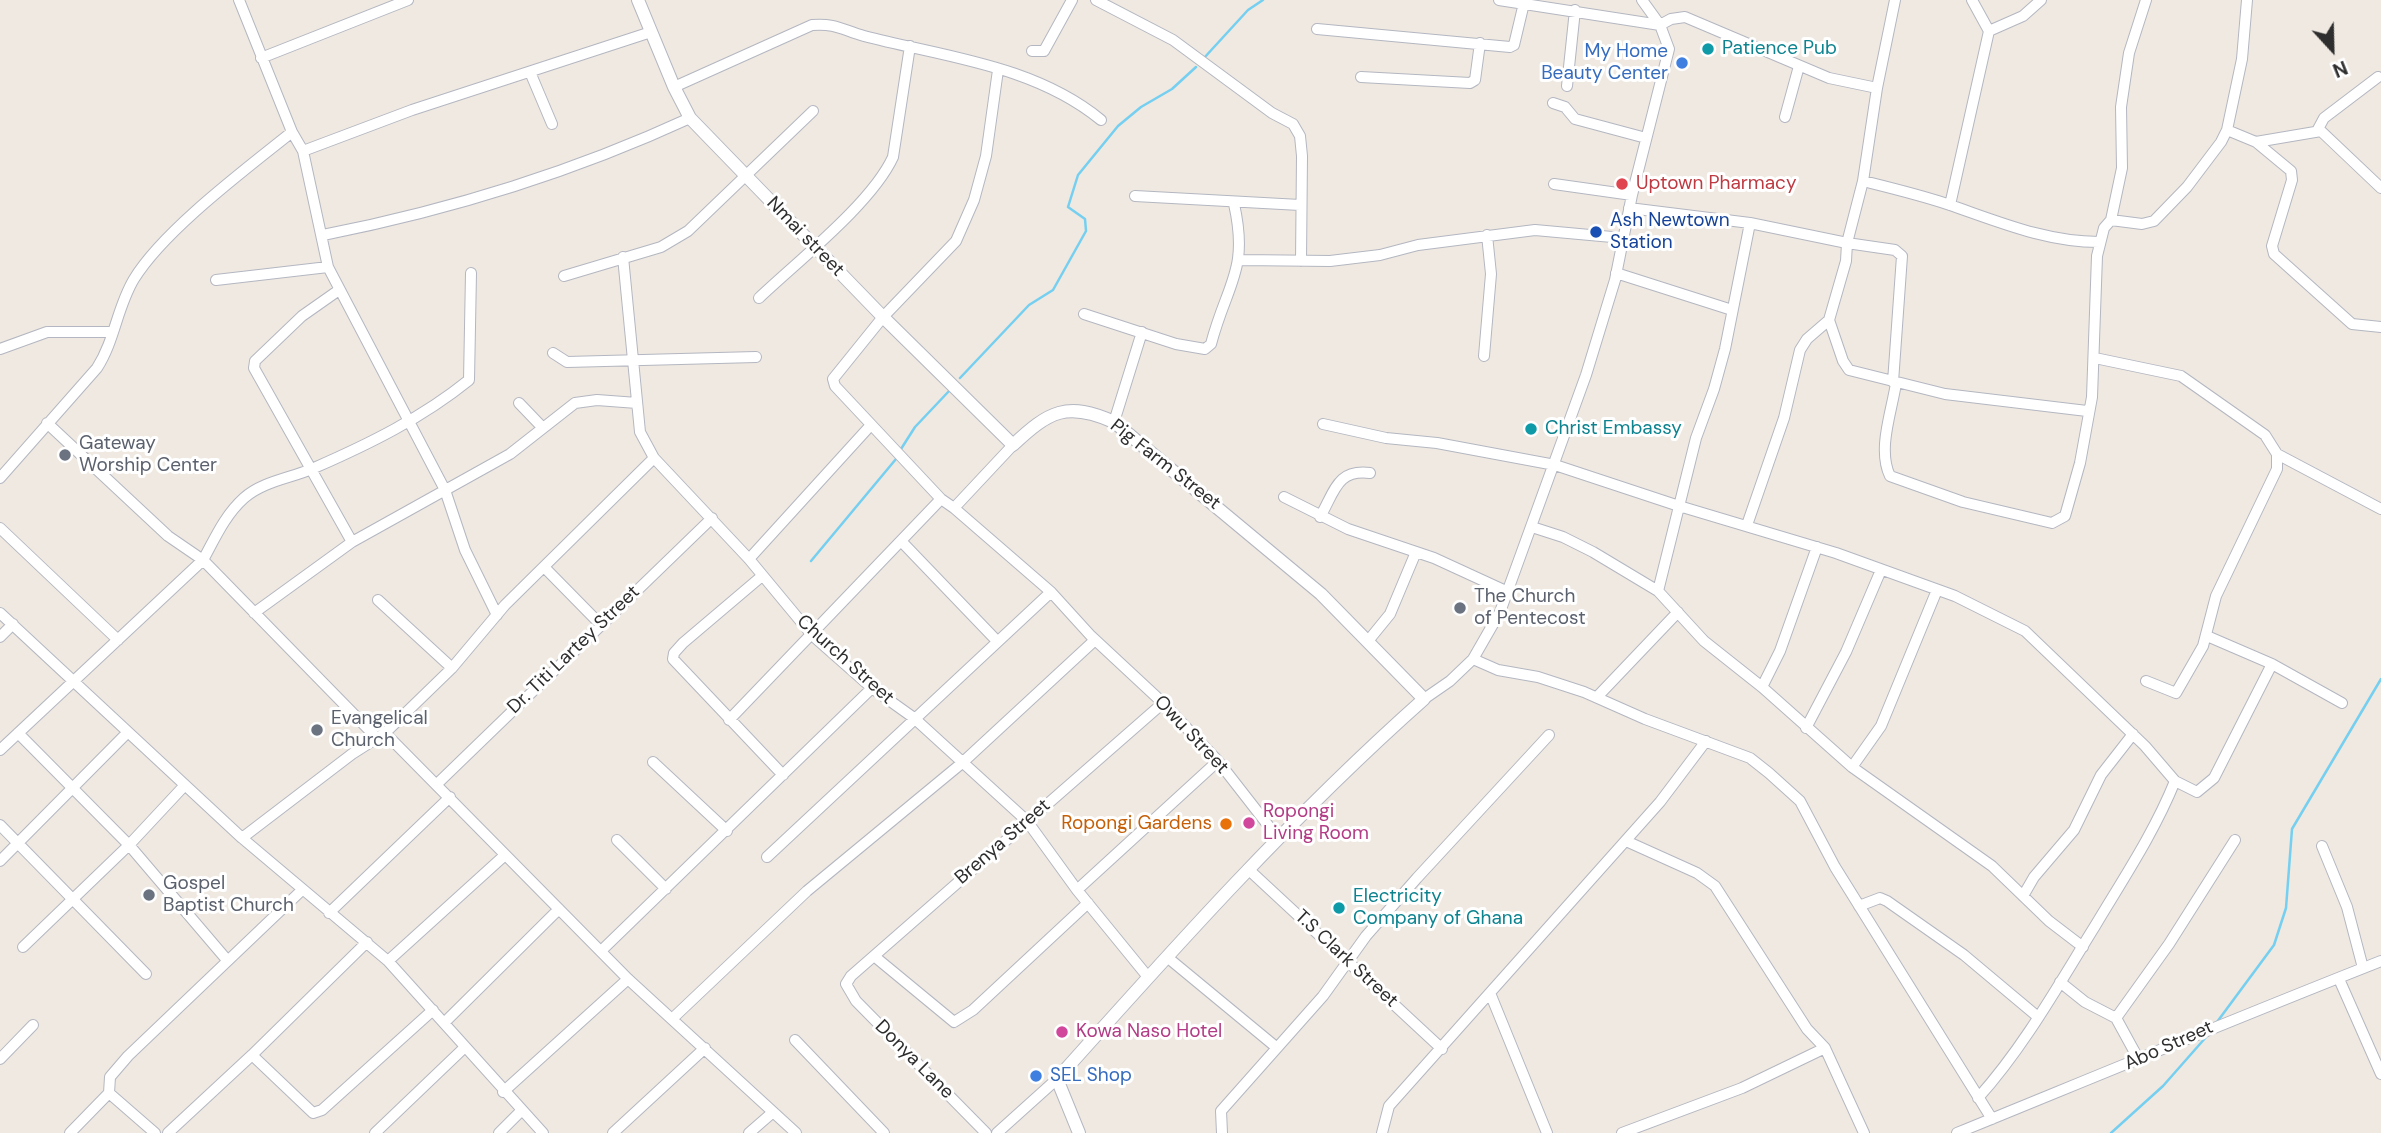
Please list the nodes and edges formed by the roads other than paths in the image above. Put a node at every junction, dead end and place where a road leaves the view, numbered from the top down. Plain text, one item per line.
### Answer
1 (239, 0) edge
2 (408, 0) edge
3 (638, 0) edge
4 (1072, 0) edge
5 (1096, 0) edge
6 (1499, 0) edge
7 (1642, 0) edge
8 (1895, 0) edge
9 (2041, 0) edge
10 (2146, 0) edge
11 (2247, 0) edge
12 (1974, 1) edge
13 (1524, 3) junction
14 (1575, 10) junction
15 (1660, 25) junction
16 (1317, 29) dead end
17 (1989, 31) junction
18 (651, 32) junction
19 (1480, 43) junction
20 (910, 46) junction
21 (1032, 51) dead end
22 (261, 58) junction
23 (1799, 66) junction
24 (998, 70) junction
25 (530, 72) junction
26 (1361, 77) dead end
27 (2378, 78) dead end
28 (1567, 86) dead end
29 (674, 87) junction
30 (1877, 88) junction
31 (1553, 103) dead end
32 (813, 111) dead end
33 (1785, 117) dead end
34 (690, 118) junction
35 (1101, 120) dead end
36 (552, 124) dead end
37 (2227, 130) junction
38 (2317, 131) junction
39 (292, 132) junction
40 (1646, 138) junction
41 (2256, 142) junction
42 (303, 151) junction
43 (745, 176) junction
44 (1863, 181) junction
45 (1554, 184) dead end
46 (2381, 188) edge
47 (1632, 195) junction
48 (1135, 196) dead end
49 (1234, 204) junction
50 (1300, 205) junction
51 (1950, 205) junction
52 (1629, 208) junction
53 (2111, 220) junction
54 (1750, 223) junction
55 (323, 235) junction
56 (1486, 235) junction
57 (1623, 238) junction
58 (2099, 242) junction
59 (1847, 243) junction
60 (813, 246) junction
61 (623, 257) junction
62 (1240, 260) junction
63 (1301, 261) junction
64 (328, 267) junction
65 (471, 273) dead end
66 (1616, 273) junction
67 (564, 276) dead end
68 (216, 280) dead end
69 (339, 290) junction
70 (759, 299) dead end
71 (1732, 310) junction
72 (1084, 314) dead end
73 (883, 317) junction
74 (1829, 320) junction
75 (2381, 327) edge
76 (113, 332) junction
77 (1142, 332) junction
78 (0, 349) edge
79 (553, 353) dead end
80 (1484, 356) dead end
81 (756, 357) dead end
82 (2095, 358) junction
83 (632, 359) junction
84 (1894, 382) junction
85 (519, 403) dead end
86 (637, 404) junction
87 (2087, 411) junction
88 (410, 422) junction
89 (1114, 422) junction
90 (47, 423) junction
91 (1323, 424) dead end
92 (870, 426) junction
93 (543, 428) junction
94 (1013, 445) junction
95 (2277, 454) junction
96 (654, 458) junction
97 (1555, 465) junction
98 (310, 470) junction
99 (1370, 472) dead end
100 (0, 478) edge
101 (445, 490) junction
102 (1284, 498) dead end
103 (941, 499) junction
104 (1679, 506) junction
105 (954, 508) junction
106 (2381, 509) edge
107 (1321, 517) junction
108 (712, 518) junction
109 (1747, 525) junction
110 (1532, 527) junction
111 (0, 528) edge
112 (901, 541) junction
113 (352, 542) junction
114 (1817, 547) junction
115 (1416, 552) junction
116 (750, 559) junction
117 (203, 560) junction
118 (544, 567) junction
119 (1881, 570) junction
120 (762, 576) junction
121 (1937, 590) junction
122 (1658, 591) junction
123 (1051, 592) junction
124 (1508, 592) junction
125 (378, 600) dead end
126 (1678, 612) junction
127 (0, 613) edge
128 (254, 613) junction
129 (497, 615) junction
130 (13, 624) junction
131 (601, 625) junction
132 (813, 635) junction
133 (2207, 636) junction
134 (0, 637) edge
135 (118, 640) junction
136 (1096, 640) junction
137 (997, 641) junction
138 (1368, 641) junction
139 (1473, 659) junction
140 (2272, 664) junction
141 (452, 668) junction
142 (2146, 681) dead end
143 (74, 682) junction
144 (1762, 687) junction
145 (872, 688) junction
146 (1597, 697) junction
147 (1424, 699) junction
148 (1163, 703) junction
149 (2342, 703) dead end
150 (914, 718) junction
151 (729, 720) junction
152 (1806, 728) junction
153 (128, 732) junction
154 (18, 733) junction
155 (2133, 734) junction
156 (381, 735) junction
157 (1549, 735) dead end
158 (1706, 741) junction
159 (0, 750) edge
160 (1218, 761) junction
161 (653, 762) dead end
162 (962, 763) junction
163 (1852, 767) junction
164 (783, 775) junction
165 (2175, 781) junction
166 (438, 784) junction
167 (185, 785) junction
168 (73, 787) junction
169 (450, 797) junction
170 (1027, 821) junction
171 (0, 825) edge
172 (727, 831) junction
173 (242, 838) junction
174 (1278, 838) junction
175 (2235, 839) dead end
176 (617, 840) dead end
177 (1626, 841) junction
178 (19, 843) junction
179 (129, 845) junction
180 (2322, 846) dead end
181 (505, 855) junction
182 (766, 858) dead end
183 (0, 861) edge
184 (1248, 869) junction
185 (666, 889) junction
186 (302, 890) junction
187 (1077, 890) junction
188 (2023, 896) junction
189 (72, 900) junction
190 (1088, 903) junction
191 (1859, 906) junction
192 (559, 909) junction
193 (329, 913) junction
194 (366, 942) junction
195 (23, 947) dead end
196 (2083, 947) junction
197 (601, 951) junction
198 (874, 956) junction
199 (1167, 957) junction
200 (227, 960) junction
201 (388, 961) junction
202 (2381, 961) edge
203 (1349, 964) junction
204 (2363, 968) junction
205 (146, 974) dead end
206 (1148, 977) junction
207 (628, 979) junction
208 (2340, 979) junction
209 (2060, 982) junction
210 (846, 984) joint
211 (1490, 993) junction
212 (433, 1010) junction
213 (2038, 1017) junction
214 (673, 1018) junction
215 (2116, 1018) junction
216 (444, 1023) junction
217 (33, 1025) dead end
218 (795, 1040) dead end
219 (465, 1047) junction
220 (1276, 1047) junction
221 (705, 1048) junction
222 (1825, 1048) junction
223 (1442, 1049) junction
224 (252, 1055) junction
225 (0, 1059) edge
226 (2139, 1060) junction
227 (2381, 1074) edge
228 (1057, 1079) junction
229 (503, 1092) junction
230 (109, 1093) junction
231 (1978, 1098) junction
232 (522, 1111) junction
233 (772, 1112) junction
234 (1992, 1119) junction
235 (70, 1133) edge
236 (155, 1133) edge
237 (168, 1133) edge
238 (375, 1133) edge
239 (499, 1133) edge
240 (543, 1133) edge
241 (613, 1133) edge
242 (749, 1133) edge
243 (796, 1133) edge
244 (884, 1133) edge
245 (986, 1133) edge
246 (997, 1133) edge
247 (1079, 1133) edge
248 (1222, 1133) edge
249 (1381, 1133) edge
250 (1547, 1133) edge
251 (1622, 1133) edge
252 (1864, 1133) edge
253 (1957, 1133) edge

1 - 22 street
2 - 22 street
3 - 18 street, Nmai street
4 - 21 street
5 - 50 street
6 - 13 street
7 - 15 street
8 - 30 street
9 - 17 street
10 - 53 street
11 - 37 street
12 - 17 street
13 - 14 street
13 - 19 street
14 - 15 street
14 - 28 street
15 - 23 street
15 - 40 street
16 - 19 street
17 - 51 street
18 - 25 street
18 - 29 street, Nmai street
19 - 26 street
20 - 24 street
20 - 29 street
20 - 60 street
22 - 39 street
23 - 30 street
23 - 33 street
24 - 35 street
24 - 73 street
25 - 36 street
25 - 42 street
27 - 38 street
29 - 34 street, Nmai street
30 - 44 street
31 - 40 street
32 - 43 street
34 - 43 street, Nmai street
34 - 55 street
37 - 41 street
37 - 53 street
38 - 41 street
38 - 46 street
39 - 42 street
39 - 76 street
40 - 47 street
41 - 75 street
42 - 55 street
43 - 60 street, Nmai street
43 - 61 street
44 - 51 street
44 - 59 street
45 - 47 street
47 - 52 street
48 - 49 street
49 - 50 street
49 - 62 street
50 - 63 street
51 - 58 street
52 - 54 street
52 - 57 street
53 - 58 street
54 - 59 street
54 - 71 street
55 - 64 street
56 - 57 street
56 - 63 street
56 - 80 street
57 - 66 street
58 - 82 street
59 - 74 street
59 - 84 street
60 - 70 street
60 - 73 street, Nmai street
61 - 67 street
61 - 83 street, Church Street
62 - 63 street
62 - 77 street
64 - 68 street
64 - 69 street
65 - 88 street
66 - 71 street
66 - 97 street
69 - 88 street
69 - 98 street
71 - 104 street
72 - 77 street
73 - 92 street
73 - 94 street, Nmai street
74 - 84 street
74 - 109 street
76 - 78 street
76 - 90 street
77 - 89 street
79 - 83 street
81 - 83 street
82 - 87 street
82 - 95 street
83 - 86 street, Church Street
84 - 87 street
84 - 87 street
85 - 93 street
86 - 93 street
86 - 96 street, Church Street
88 - 98 street
88 - 101 street
89 - 94 street, Pig Farm Street
89 - 138 street, Pig Farm Street
90 - 100 street
90 - 117 street
91 - 97 street
92 - 103 street
92 - 116 street
93 - 101 street
94 - 105 street, Pig Farm Street
95 - 106 street
95 - 133 street
96 - 108 street, Church Street
96 - 118 street
97 - 104 street
97 - 110 street
98 - 113 street
98 - 117 street
99 - 107 street
101 - 113 street
101 - 129 street
102 - 107 street
103 - 105 street
103 - 112 street
104 - 109 street
104 - 122 street
105 - 123 street
107 - 115 street
108 - 116 street, Church Street
108 - 131 street, Dr. Titi Lartey Street
109 - 114 street
110 - 122 street
110 - 124 street
111 - 135 street
112 - 132 street
112 - 137 street
113 - 128 street
114 - 119 street
114 - 144 street
115 - 124 street
115 - 138 street
116 - 120 street, Church Street
117 - 128 street
117 - 135 street
118 - 129 street
118 - 131 street
119 - 121 street
119 - 152 street
120 - 132 street, Church Street
120 - 151 street
121 - 155 street
121 - 163 street
122 - 126 street
123 - 136 street
123 - 137 street
124 - 139 street
125 - 141 street
126 - 144 street
126 - 146 street
127 - 130 street
128 - 156 street
129 - 141 street
130 - 134 street
130 - 143 street
131 - 166 street, Dr. Titi Lartey Street
132 - 145 street, Church Street
132 - 151 street
133 - 140 street
133 - 142 street
135 - 143 street
136 - 148 street, Owu Street
136 - 162 street
137 - 150 street
138 - 147 street, Pig Farm Street
139 - 146 street
139 - 147 street
140 - 149 street
140 - 165 street
141 - 156 street
143 - 153 street
143 - 154 street
144 - 152 street
145 - 150 street, Church Street
145 - 164 street
146 - 158 street
147 - 174 street
148 - 160 street, Owu Street
148 - 170 street, Brenya Street
150 - 162 street, Church Street
150 - 182 street
151 - 164 street
152 - 163 street
153 - 167 street
153 - 168 street
154 - 159 street
154 - 168 street
155 - 165 street
155 - 188 street
156 - 166 street
156 - 173 street
157 - 203 street
158 - 177 street
158 - 191 street
160 - 174 street, Owu Street
160 - 187 street
161 - 172 street
162 - 170 street, Church Street
162 - 214 street
163 - 188 street
164 - 172 street
165 - 196 street
166 - 169 street
167 - 173 street
167 - 179 street
168 - 178 street
168 - 179 street
169 - 181 street
169 - 193 street
170 - 187 street, Church Street
170 - 198 street, Brenya Street
171 - 178 street
172 - 185 street
173 - 186 street
174 - 184 street
175 - 215 street
176 - 185 street
177 - 211 street
177 - 222 street
178 - 183 street
178 - 189 street
179 - 189 street
179 - 200 street
180 - 204 street
181 - 192 street
181 - 201 street
184 - 199 street
184 - 203 street, T.S Clark Street
185 - 197 street
186 - 193 street
186 - 200 street
187 - 190 street, Church Street
188 - 196 street
189 - 195 street
189 - 205 street
190 - 198 street
190 - 206 street, Church Street
191 - 213 street
191 - 231 street
192 - 197 street
192 - 216 street
193 - 194 street
194 - 201 street
194 - 224 street
196 - 209 street
197 - 207 street
198 - 210 street, Brenya Street
199 - 206 street
199 - 220 street
200 - 230 street
201 - 212 street
202 - 204 street, Abo Street
203 - 220 street
203 - 223 street, T.S Clark Street
204 - 208 street, Abo Street
206 - 228 street
207 - 214 street
207 - 229 street
208 - 226 street, Abo Street
208 - 227 street
209 - 213 street
209 - 215 street
210 - 245 street, Donya Lane
211 - 223 street
211 - 250 street
212 - 216 street
212 - 224 street
213 - 231 street
214 - 221 street
215 - 226 street
216 - 219 street
217 - 225 street
218 - 244 street
219 - 229 street
219 - 238 street
220 - 248 street
221 - 233 street
221 - 241 street
222 - 251 street
222 - 252 street
223 - 249 street
224 - 237 street
226 - 234 street, Abo Street
228 - 246 street
228 - 247 street
229 - 232 street
230 - 235 street
230 - 236 street
231 - 234 street
232 - 239 street
232 - 240 street
233 - 242 street
233 - 243 street
234 - 253 street, Abo Street

